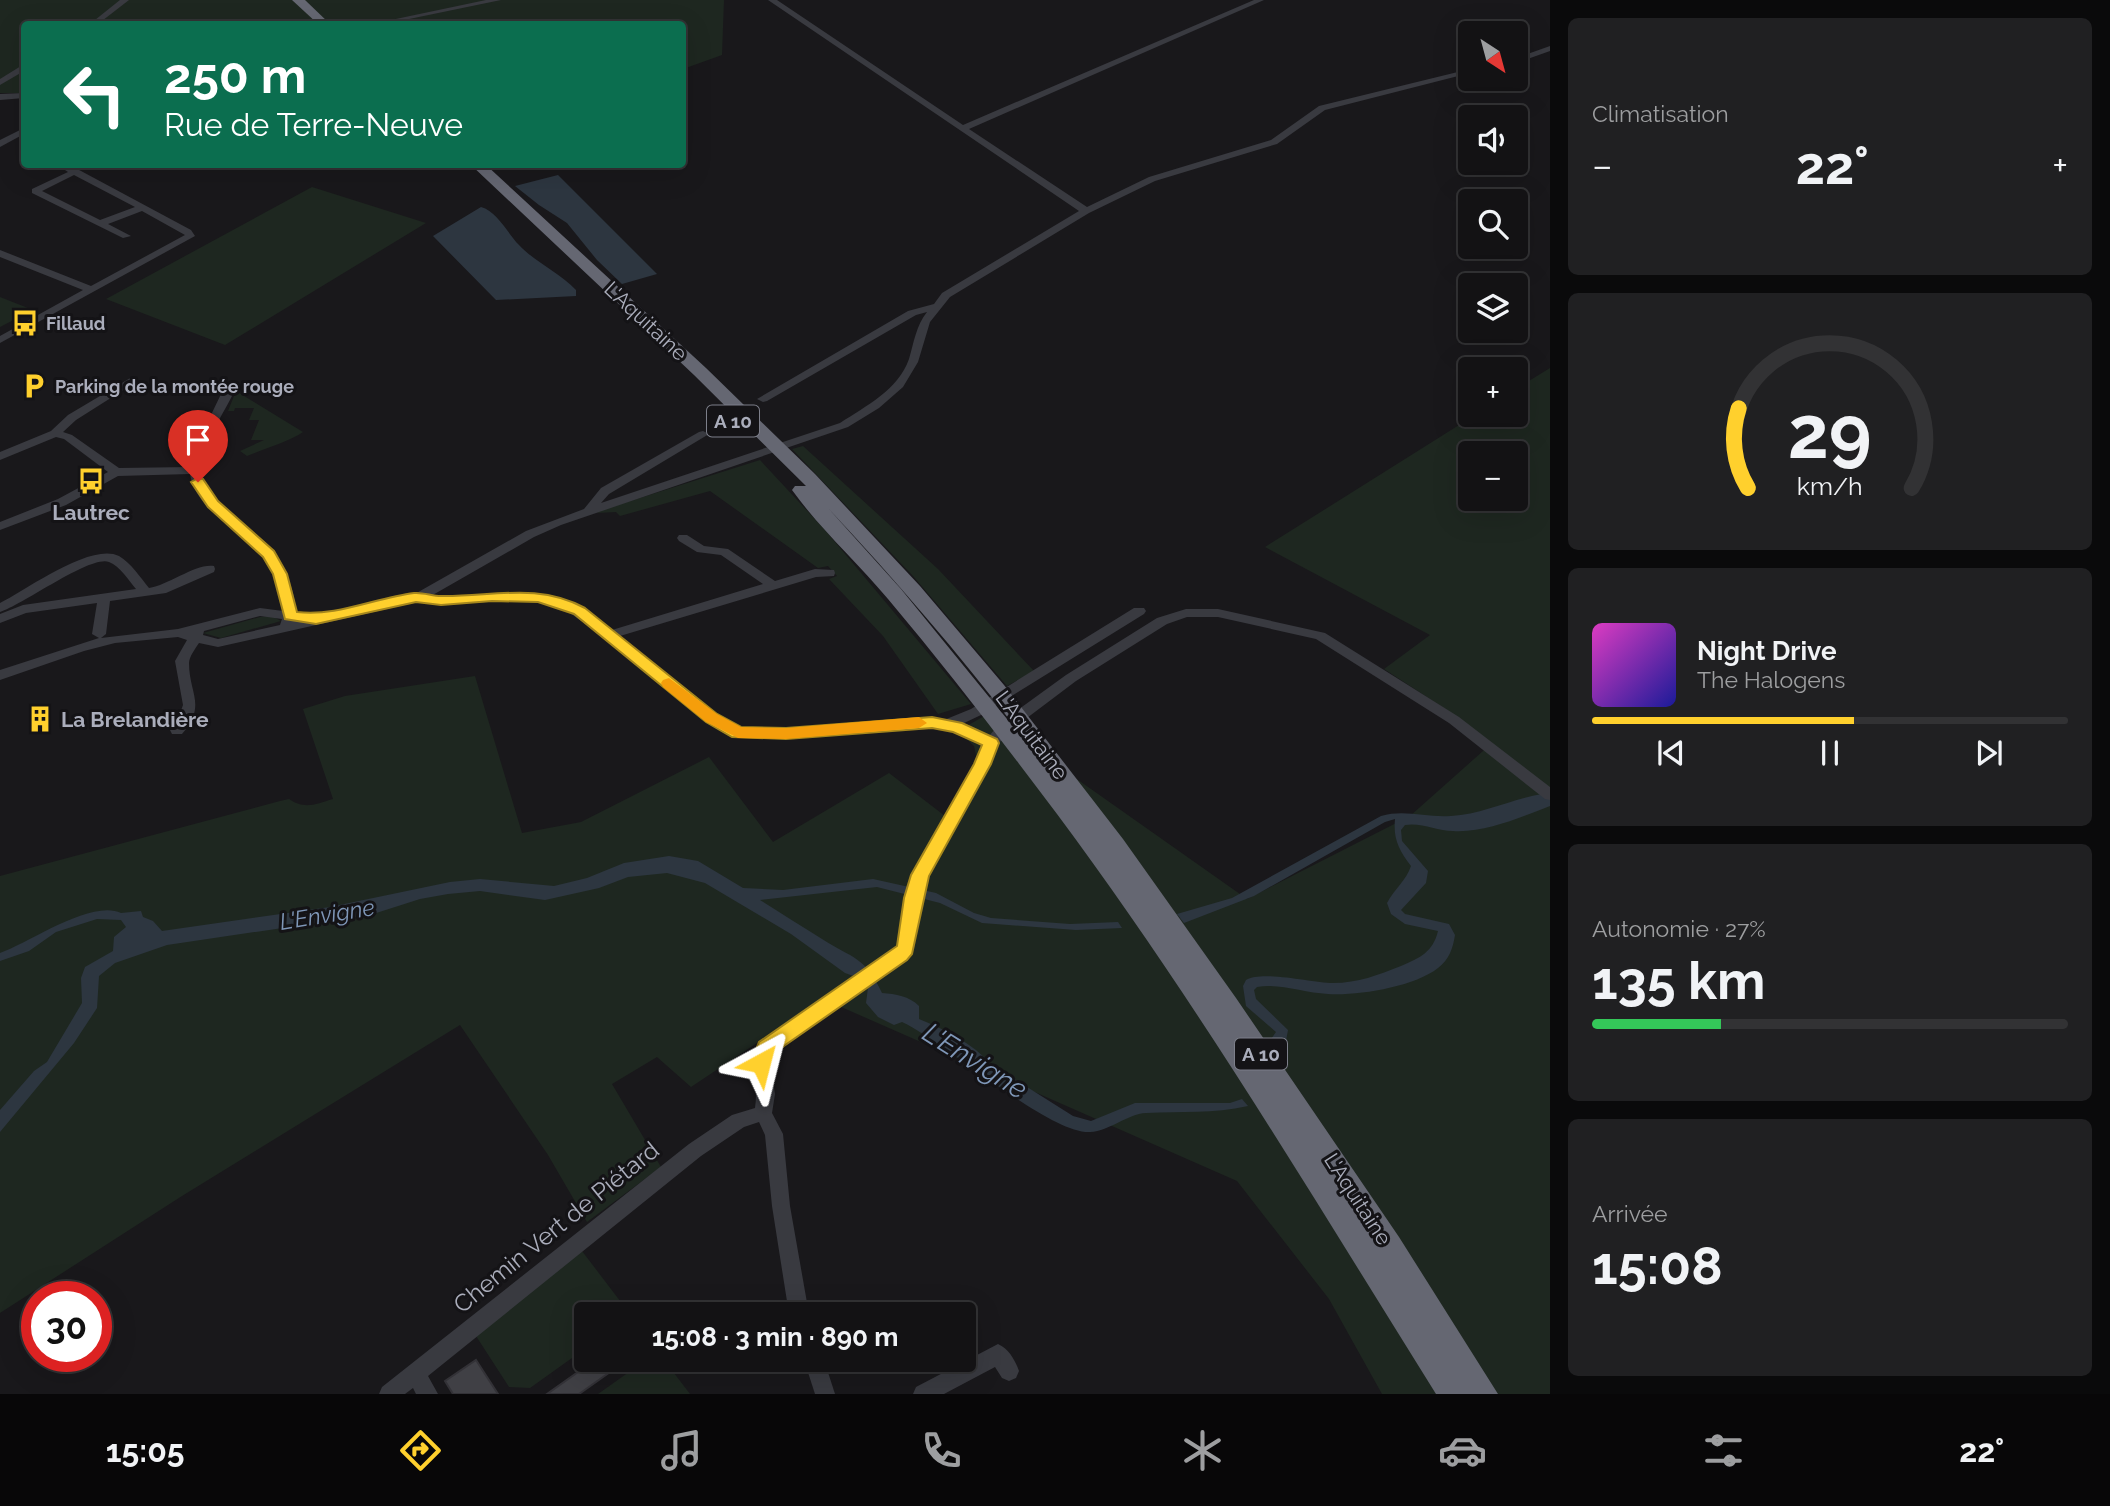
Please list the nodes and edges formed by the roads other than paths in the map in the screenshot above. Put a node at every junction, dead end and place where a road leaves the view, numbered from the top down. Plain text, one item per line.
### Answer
1 (125, 0) edge
2 (284, 0) edge
3 (298, 0) edge
4 (497, 0) edge
5 (772, 0) edge
6 (1260, 0) edge
7 (98, 21) edge
8 (307, 21) edge
9 (321, 21) edge
10 (391, 21) edge
11 (1550, 48) edge
12 (1528, 56) edge
13 (21, 70) edge
14 (1458, 74) edge
15 (0, 83) edge
16 (21, 96) edge
17 (0, 97) edge
18 (963, 128) junction
19 (21, 132) edge
20 (4, 141) edge
21 (21, 146) edge
22 (67, 168) edge
23 (464, 168) edge
24 (480, 168) edge
25 (74, 172) junction
26 (142, 208) junction
27 (1086, 211) junction
28 (100, 224) junction
29 (126, 236) dead end
30 (0, 253) edge
31 (93, 290) junction
32 (934, 307) junction
33 (0, 340) edge
34 (132, 380) dead end
35 (228, 392) dead end
36 (763, 399) dead end
37 (55, 433) junction
38 (703, 434) dead end
39 (0, 456) edge
40 (196, 470) junction
41 (116, 472) junction
42 (588, 511) junction
43 (0, 526) edge
44 (683, 538) dead end
45 (209, 569) dead end
46 (829, 573) dead end
47 (774, 586) junction
48 (146, 592) junction
49 (104, 598) junction
50 (416, 598) junction
51 (0, 608) edge
52 (1139, 611) dead end
53 (0, 619) edge
54 (288, 621) junction
55 (198, 633) junction
56 (99, 634) dead end
57 (610, 635) junction
58 (0, 675) edge
59 (991, 696) junction
60 (946, 724) junction
61 (177, 730) dead end
62 (1008, 734) junction
63 (1547, 793) edge
64 (763, 1114) junction
65 (797, 1302) edge
66 (1009, 1371) dead end
67 (818, 1372) edge
68 (415, 1373) junction
69 (389, 1394) edge
70 (428, 1394) edge
71 (825, 1394) edge
72 (922, 1394) edge
73 (1454, 1394) edge
74 (1483, 1394) edge

1 - 7 street
2 - 8 highway
3 - 9 highway
4 - 10 street
5 - 18 street
6 - 18 street
11 - 12 street
13 - 15 street
14 - 27 street
16 - 17 street
18 - 27 street
19 - 20 street
20 - 21 street
22 - 25 street
23 - 59 highway, L'Aquitaine / A 10
24 - 59 highway, L'Aquitaine / A 10
25 - 26 street
25 - 28 street
26 - 28 street
26 - 31 street
27 - 32 street
28 - 29 street
30 - 31 street
31 - 33 street
32 - 36 street
32 - 42 street
34 - 37 street
35 - 40 street
37 - 39 street
37 - 41 street
38 - 42 street
40 - 41 street
40 - 54 street
41 - 43 street
42 - 50 street
44 - 47 street
45 - 48 street
46 - 47 street
47 - 57 street
48 - 49 street
48 - 51 street
49 - 53 street
49 - 56 street
50 - 54 street
50 - 57 street
52 - 60 street
54 - 55 street
54 - 55 street
55 - 58 street
55 - 61 street
57 - 60 street
59 - 62 highway, L'Aquitaine / A 10
60 - 62 street
62 - 63 street
62 - 64 street
62 - 73 highway, L'Aquitaine / A 10
62 - 74 highway, L'Aquitaine / A 10
64 - 65 street
64 - 68 street, Chemin Vert de Piétard
66 - 72 street
67 - 71 street
68 - 69 street, Chemin Vert de Piétard
68 - 70 street

